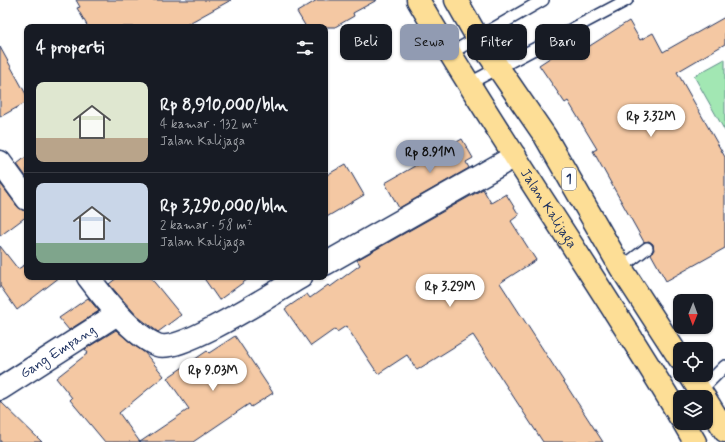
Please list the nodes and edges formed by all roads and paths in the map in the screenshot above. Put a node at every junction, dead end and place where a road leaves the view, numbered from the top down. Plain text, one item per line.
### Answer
1 (418, 0) edge
2 (456, 0) edge
3 (543, 0) edge
4 (627, 0) edge
5 (432, 24) edge
6 (470, 24) edge
7 (500, 24) edge
8 (453, 60) edge
9 (493, 60) edge
10 (498, 67) junction
11 (468, 84) junction
12 (515, 156) junction
13 (0, 162) edge
14 (24, 194) edge
15 (647, 248) dead end
16 (328, 262) edge
17 (621, 268) junction
18 (90, 280) edge
19 (297, 280) edge
20 (117, 314) junction
21 (673, 348) edge
22 (725, 366) edge
23 (0, 389) edge
24 (701, 390) edge
25 (673, 405) edge
26 (713, 412) edge
27 (688, 430) edge
28 (725, 431) edge
29 (695, 442) edge

1 - 5 highway, Jalan Kalijaga
2 - 6 highway, 1
3 - 7 lane
4 - 10 lane
8 - 11 highway, Jalan Kalijaga
9 - 10 highway, 1
10 - 11 lane
10 - 17 highway, 1
11 - 12 highway, Jalan Kalijaga
12 - 16 street
12 - 25 highway, Jalan Kalijaga
13 - 14 street
15 - 17 lane
17 - 21 highway, 1
18 - 20 street
19 - 20 street
20 - 23 street, Gang Empang
22 - 24 lane
26 - 28 highway
27 - 29 highway

